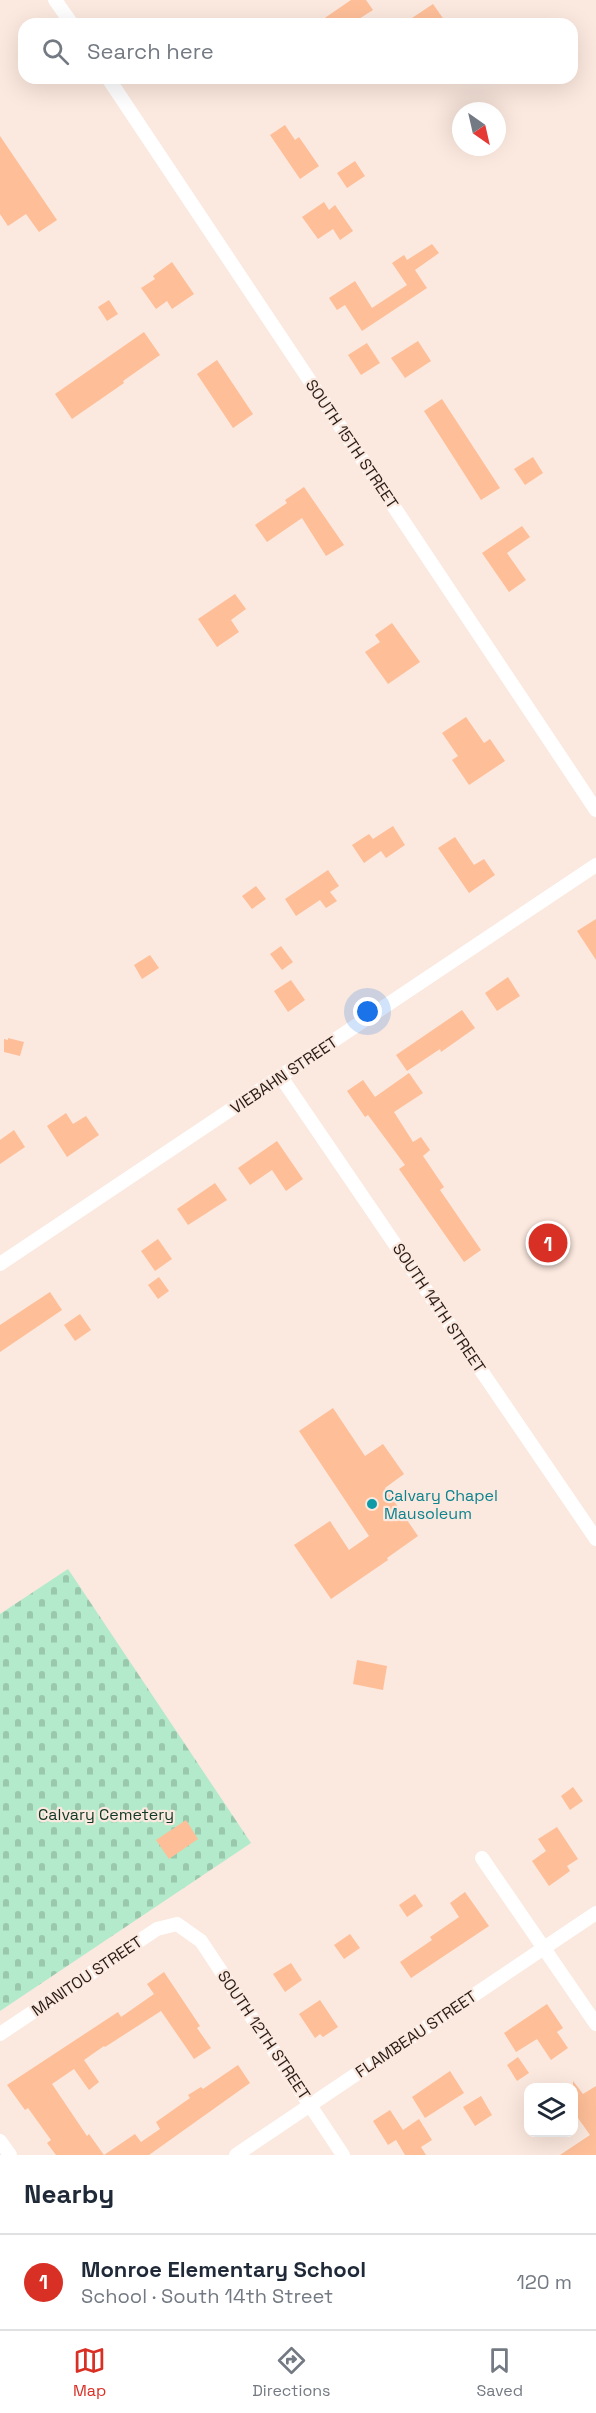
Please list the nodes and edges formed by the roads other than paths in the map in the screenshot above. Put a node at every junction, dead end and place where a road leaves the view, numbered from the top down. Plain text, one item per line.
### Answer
1 (55, 0) edge
2 (68, 18) edge
3 (112, 84) edge
4 (596, 810) edge
5 (596, 865) edge
6 (281, 1077) junction
7 (0, 1264) edge
8 (596, 1539) edge
9 (482, 1858) dead end
10 (596, 1913) edge
11 (177, 1924) joint
12 (544, 1948) junction
13 (596, 2024) edge
14 (0, 2034) edge
15 (311, 2105) junction
16 (0, 2141) edge
17 (10, 2155) edge
18 (236, 2155) edge
19 (343, 2155) edge

1 - 2 street
3 - 4 street, SOUTH 15TH STREET
5 - 6 street, VIEBAHN STREET
6 - 7 street, VIEBAHN STREET
6 - 8 street, SOUTH 14TH STREET
9 - 12 street
10 - 12 street, FLAMBEAU STREET
11 - 14 street, MANITOU STREET
11 - 15 street, SOUTH 12TH STREET
12 - 13 street
12 - 15 street, FLAMBEAU STREET
15 - 18 street, FLAMBEAU STREET
15 - 19 street, SOUTH 12TH STREET
16 - 17 street

